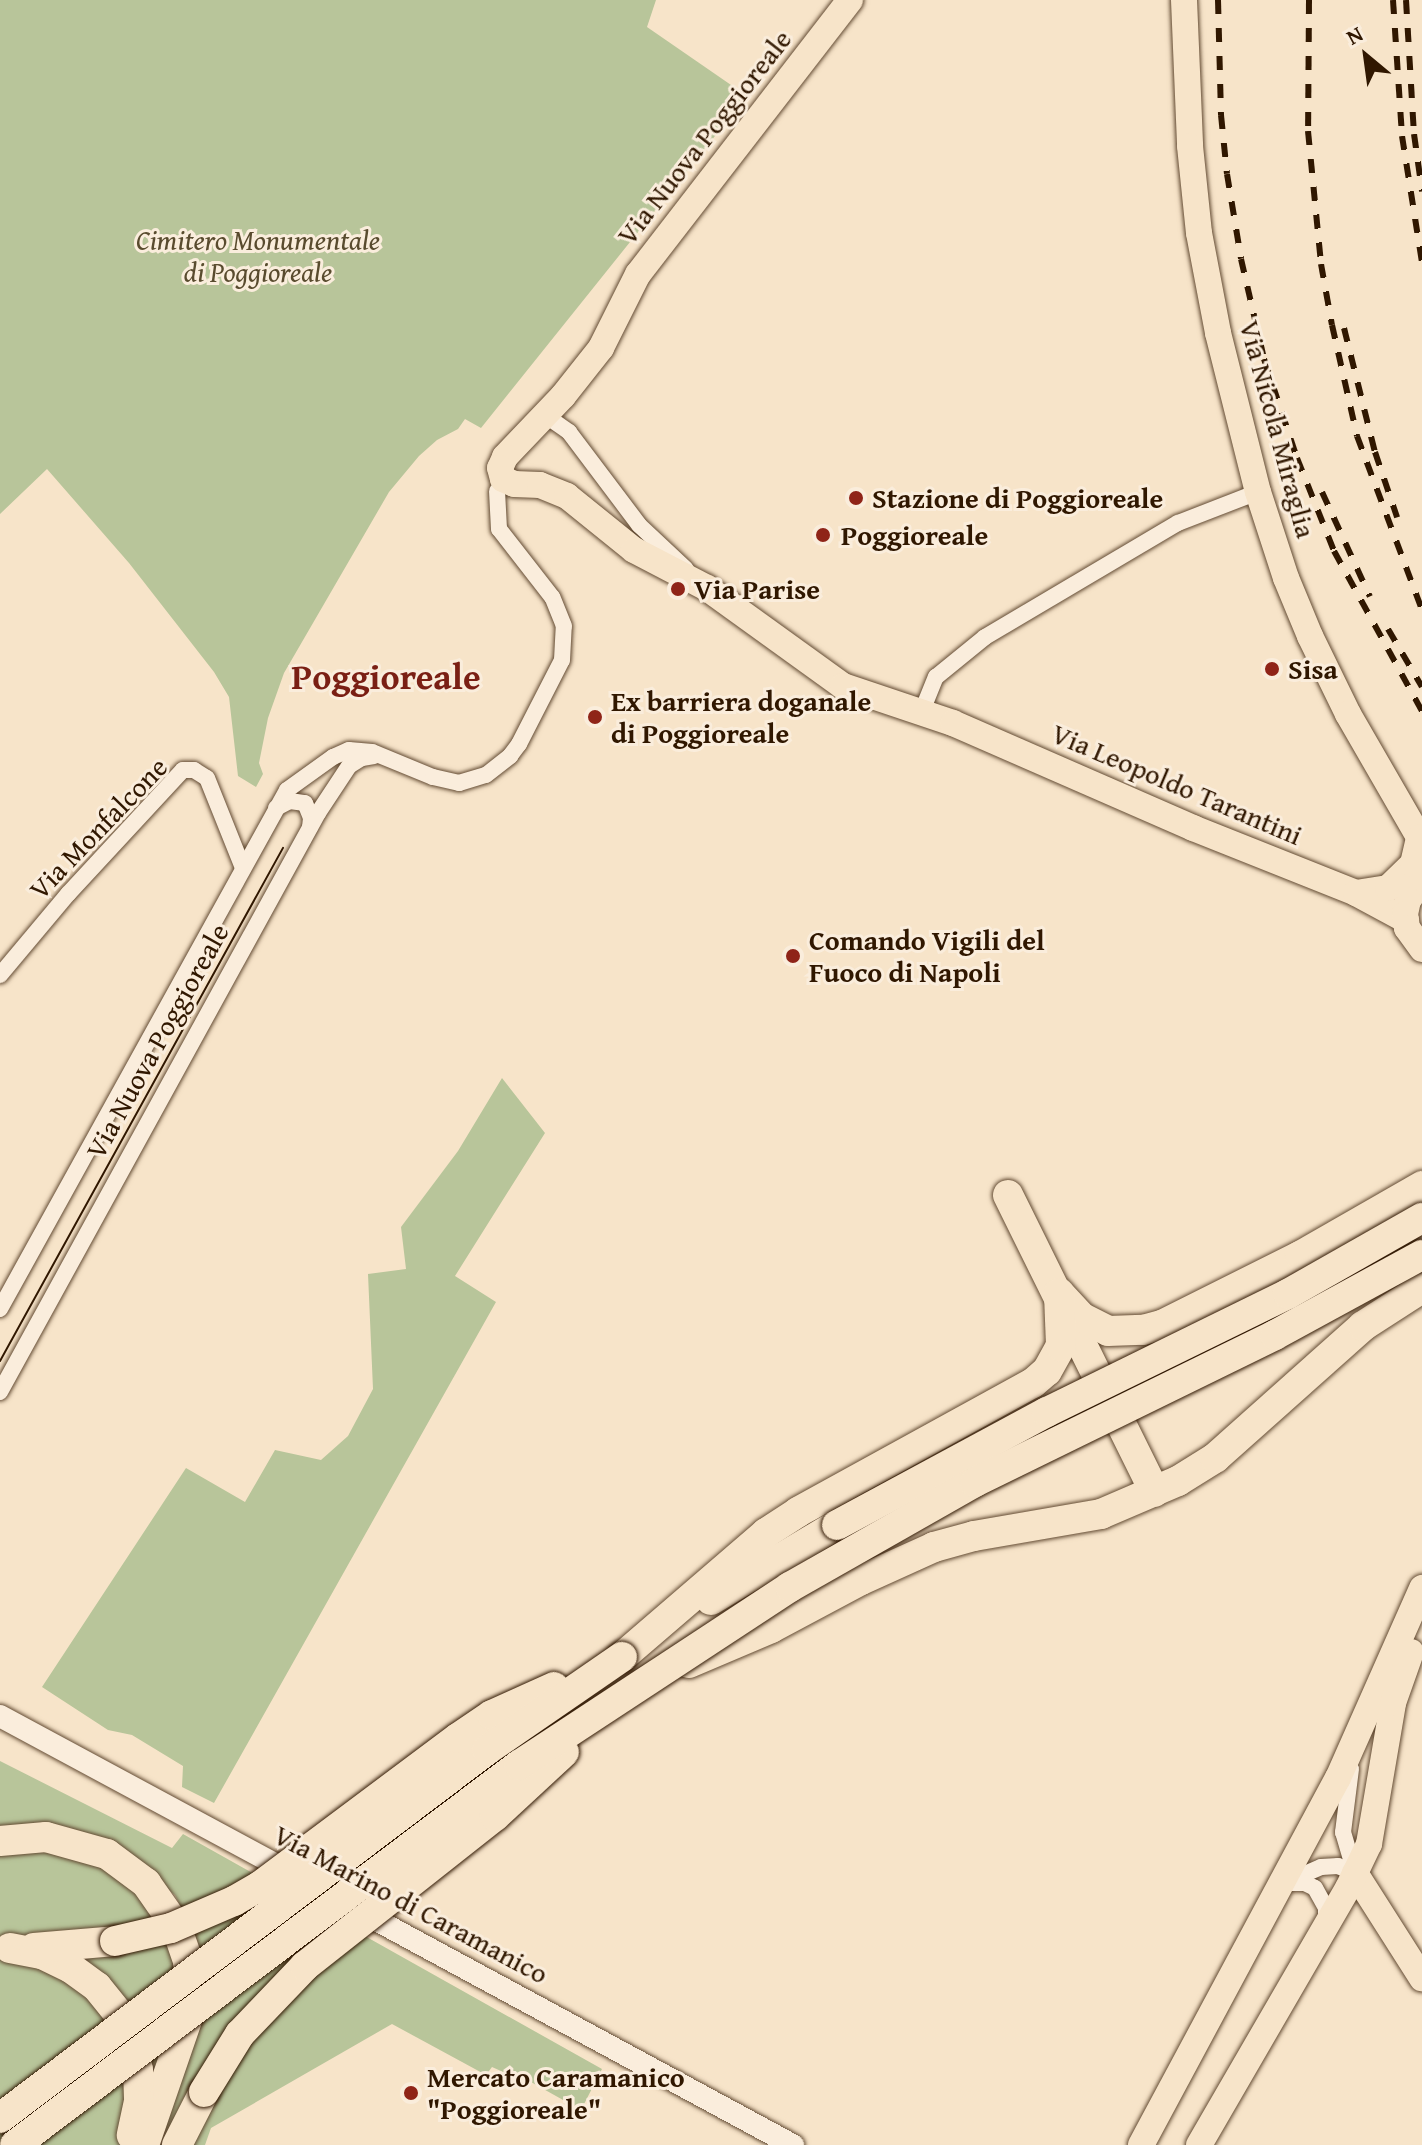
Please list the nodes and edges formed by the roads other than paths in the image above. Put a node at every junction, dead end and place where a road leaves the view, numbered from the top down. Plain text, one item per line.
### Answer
1 (850, 0) edge
2 (1184, 0) edge
3 (552, 420) dead end
4 (509, 486) junction
5 (1258, 492) junction
6 (707, 588) junction
7 (922, 711) junction
8 (395, 761) junction
9 (274, 810) junction
10 (310, 828) junction
11 (1421, 840) edge
12 (243, 868) junction
13 (1422, 881) edge
14 (1356, 893) junction
15 (1406, 920) junction
16 (1422, 949) edge
17 (0, 975) edge
18 (1422, 1186) edge
19 (1008, 1195) dead end
20 (1422, 1218) edge
21 (1422, 1255) edge
22 (1422, 1288) edge
23 (1059, 1293) junction
24 (0, 1309) edge
25 (0, 1392) edge
26 (1155, 1492) junction
27 (1422, 1588) edge
28 (1422, 1627) edge
29 (622, 1657) junction
30 (1393, 1672) junction
31 (636, 1685) junction
32 (0, 1716) edge
33 (1356, 1742) junction
34 (0, 1841) edge
35 (1355, 1873) junction
36 (1283, 1884) junction
37 (1326, 1925) junction
38 (5, 1949) edge
39 (1422, 1978) edge
40 (0, 2118) edge
41 (1155, 2133) edge
42 (15, 2145) edge
43 (129, 2145) edge
44 (144, 2145) edge
45 (177, 2145) edge
46 (793, 2145) edge
47 (1141, 2145) edge
48 (1199, 2145) edge

1 - 4 main road, Via Nuova Poggioreale
2 - 5 main road, Via Nicola Miraglia
3 - 6 street
4 - 6 main road, Via Leopoldo Tarantini
4 - 8 street, Via Nuova Poggioreale
5 - 7 street
5 - 11 main road, Via Nicola Miraglia
6 - 7 main road, Via Leopoldo Tarantini
7 - 14 main road, Via Leopoldo Tarantini
8 - 9 street, Via Nuova Poggioreale
8 - 10 street, Via Nuova Poggioreale
9 - 10 street
9 - 12 street, Via Nuova Poggioreale
10 - 25 street, Via Nuova Poggioreale
11 - 14 main road
12 - 17 street, Via Monfalcone
12 - 24 street, Via Nuova Poggioreale
13 - 15 main road
14 - 15 main road, Via Leopoldo Tarantini
15 - 16 main road
18 - 23 highway
19 - 23 highway
20 - 29 highway, bridge
21 - 31 highway, bridge
22 - 26 highway
23 - 26 highway, bridge
23 - 29 highway
26 - 31 highway, bridge
27 - 30 main road
28 - 30 main road
29 - 38 highway, bridge
29 - 40 highway, bridge
30 - 33 main road
30 - 35 main road
31 - 42 highway, bridge
31 - 45 highway, bridge
32 - 46 main road, Via Marino di Caramanico
33 - 35 street
33 - 36 main road
34 - 44 highway
35 - 36 street
35 - 37 main road
35 - 39 main road
36 - 37 street
36 - 41 main road
37 - 48 main road
38 - 43 highway, bridge
41 - 47 main road

